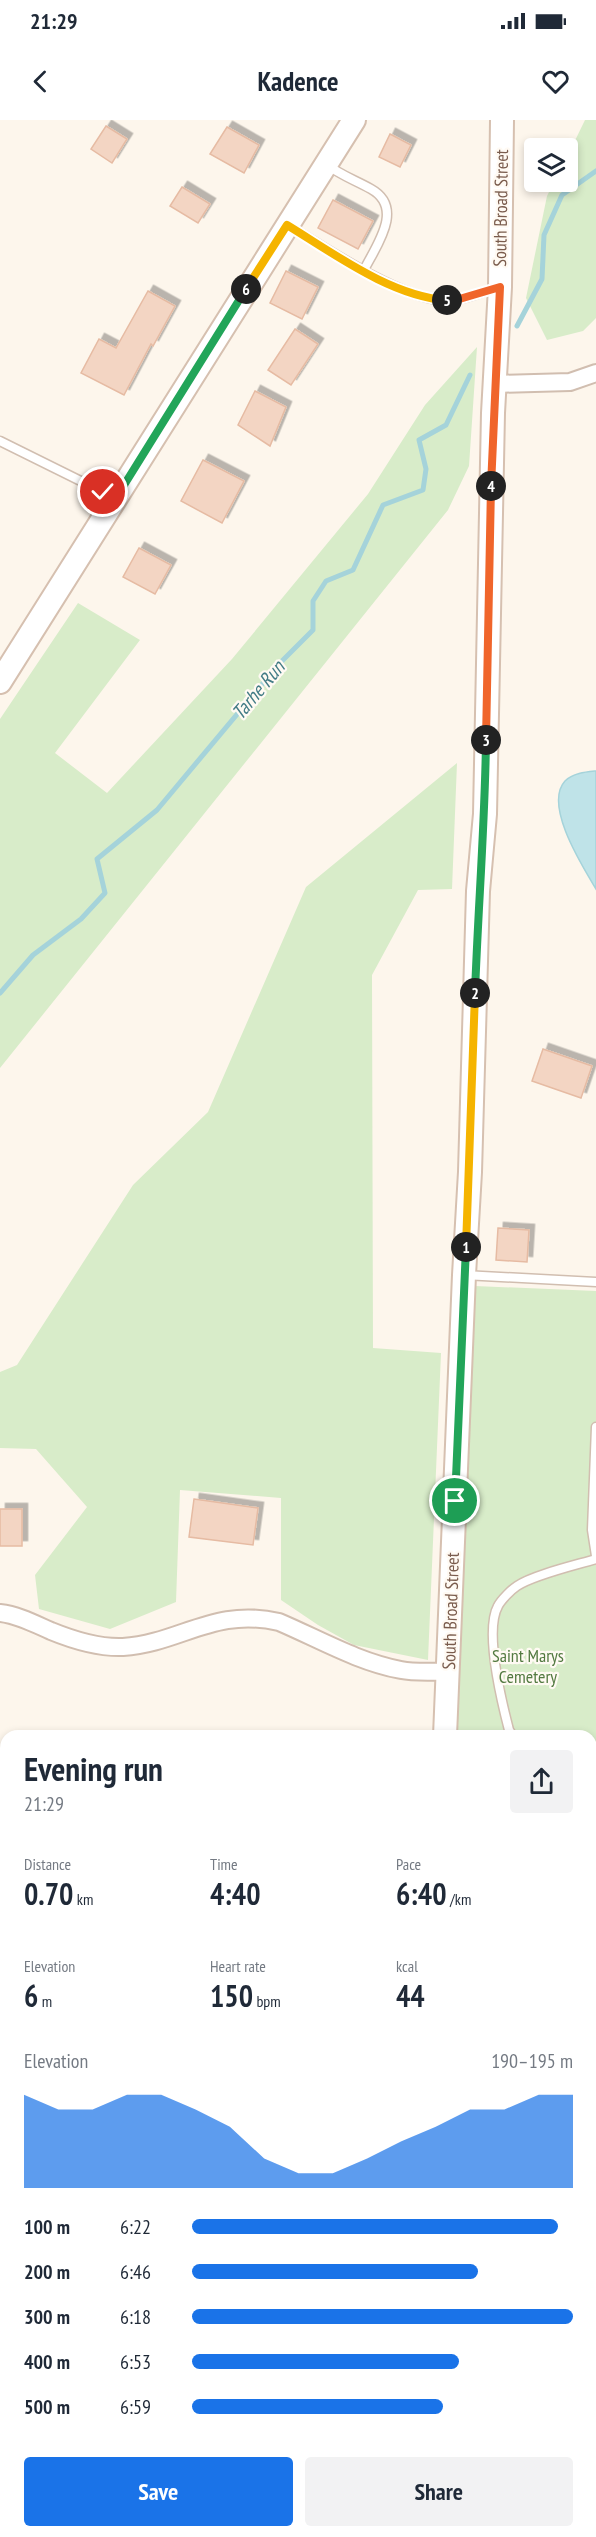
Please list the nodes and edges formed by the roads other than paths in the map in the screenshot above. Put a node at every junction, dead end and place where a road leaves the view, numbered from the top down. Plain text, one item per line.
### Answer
1 (354, 120) edge
2 (502, 120) edge
3 (326, 164) junction
4 (287, 225) junction
5 (364, 270) junction
6 (500, 287) junction
7 (596, 373) edge
8 (494, 384) junction
9 (0, 441) edge
10 (116, 498) junction
11 (0, 682) edge
12 (464, 1275) junction
13 (596, 1282) edge
14 (596, 1427) edge
15 (596, 1557) edge
16 (0, 1612) edge
17 (448, 1672) junction
18 (445, 1730) edge
19 (509, 1730) edge

1 - 3 street
2 - 6 street, South Broad Street
3 - 4 street
3 - 5 lane
4 - 5 lane
4 - 10 street
5 - 6 lane
6 - 8 street, South Broad Street
7 - 8 street
8 - 12 street, South Broad Street
9 - 10 lane
10 - 11 street
12 - 13 lane
12 - 17 street, South Broad Street
14 - 15 lane
15 - 19 lane
16 - 17 street
17 - 18 street, South Broad Street

